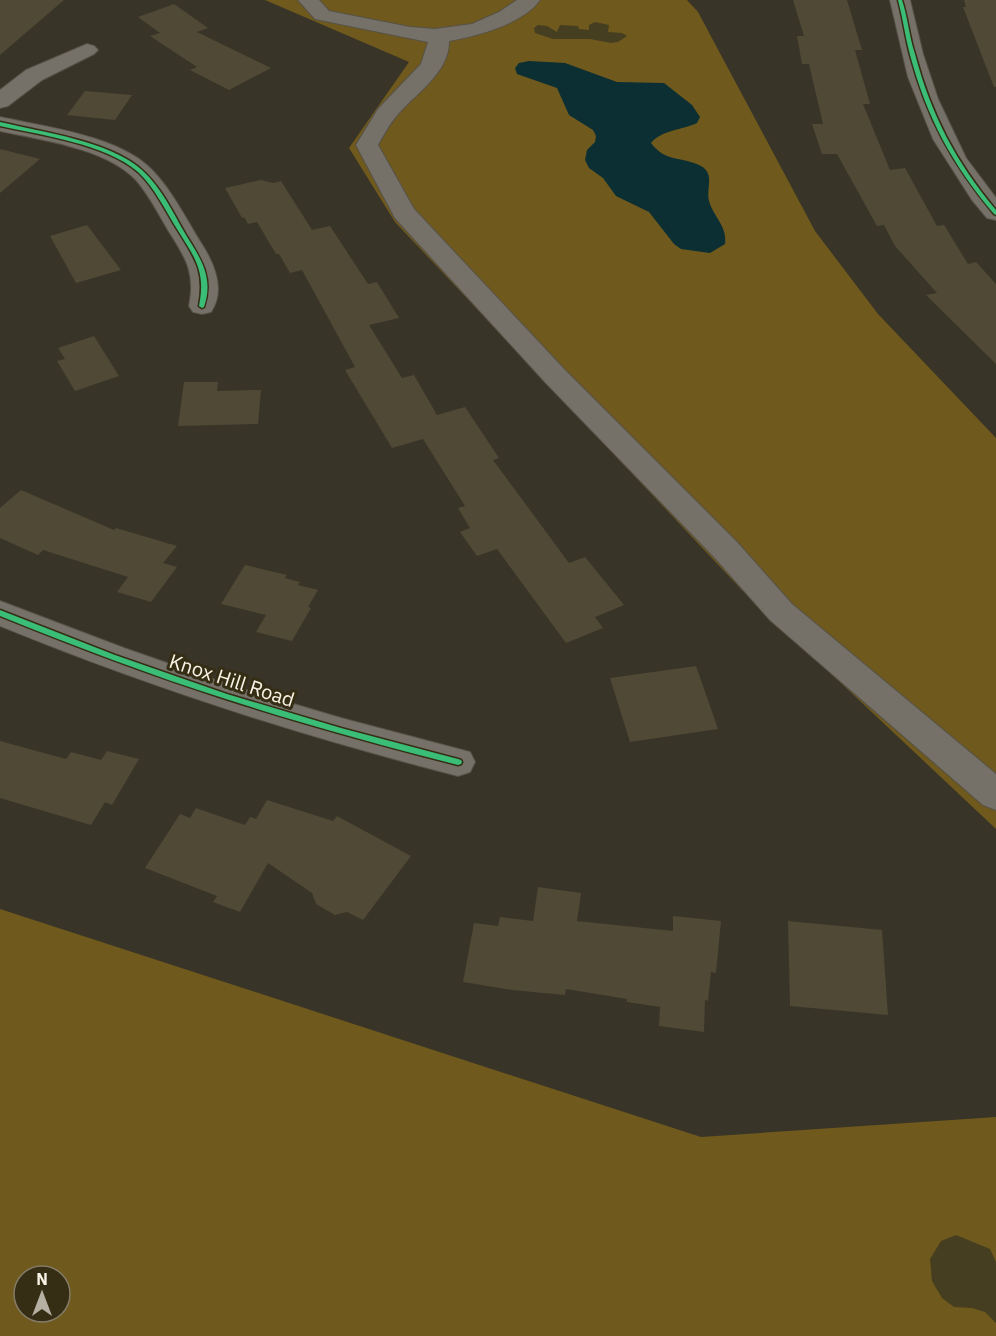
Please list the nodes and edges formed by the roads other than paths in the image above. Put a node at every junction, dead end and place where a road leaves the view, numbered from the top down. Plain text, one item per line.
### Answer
1 (308, 0) edge
2 (530, 0) edge
3 (900, 0) edge
4 (439, 35) junction
5 (87, 51) dead end
6 (0, 101) edge
7 (0, 124) edge
8 (996, 213) edge
9 (202, 306) dead end
10 (0, 613) edge
11 (458, 762) dead end
12 (996, 795) edge

1 - 4 street
2 - 4 street
3 - 8 street
4 - 12 street
5 - 6 street
7 - 9 street
10 - 11 street, Knox Hill Road

